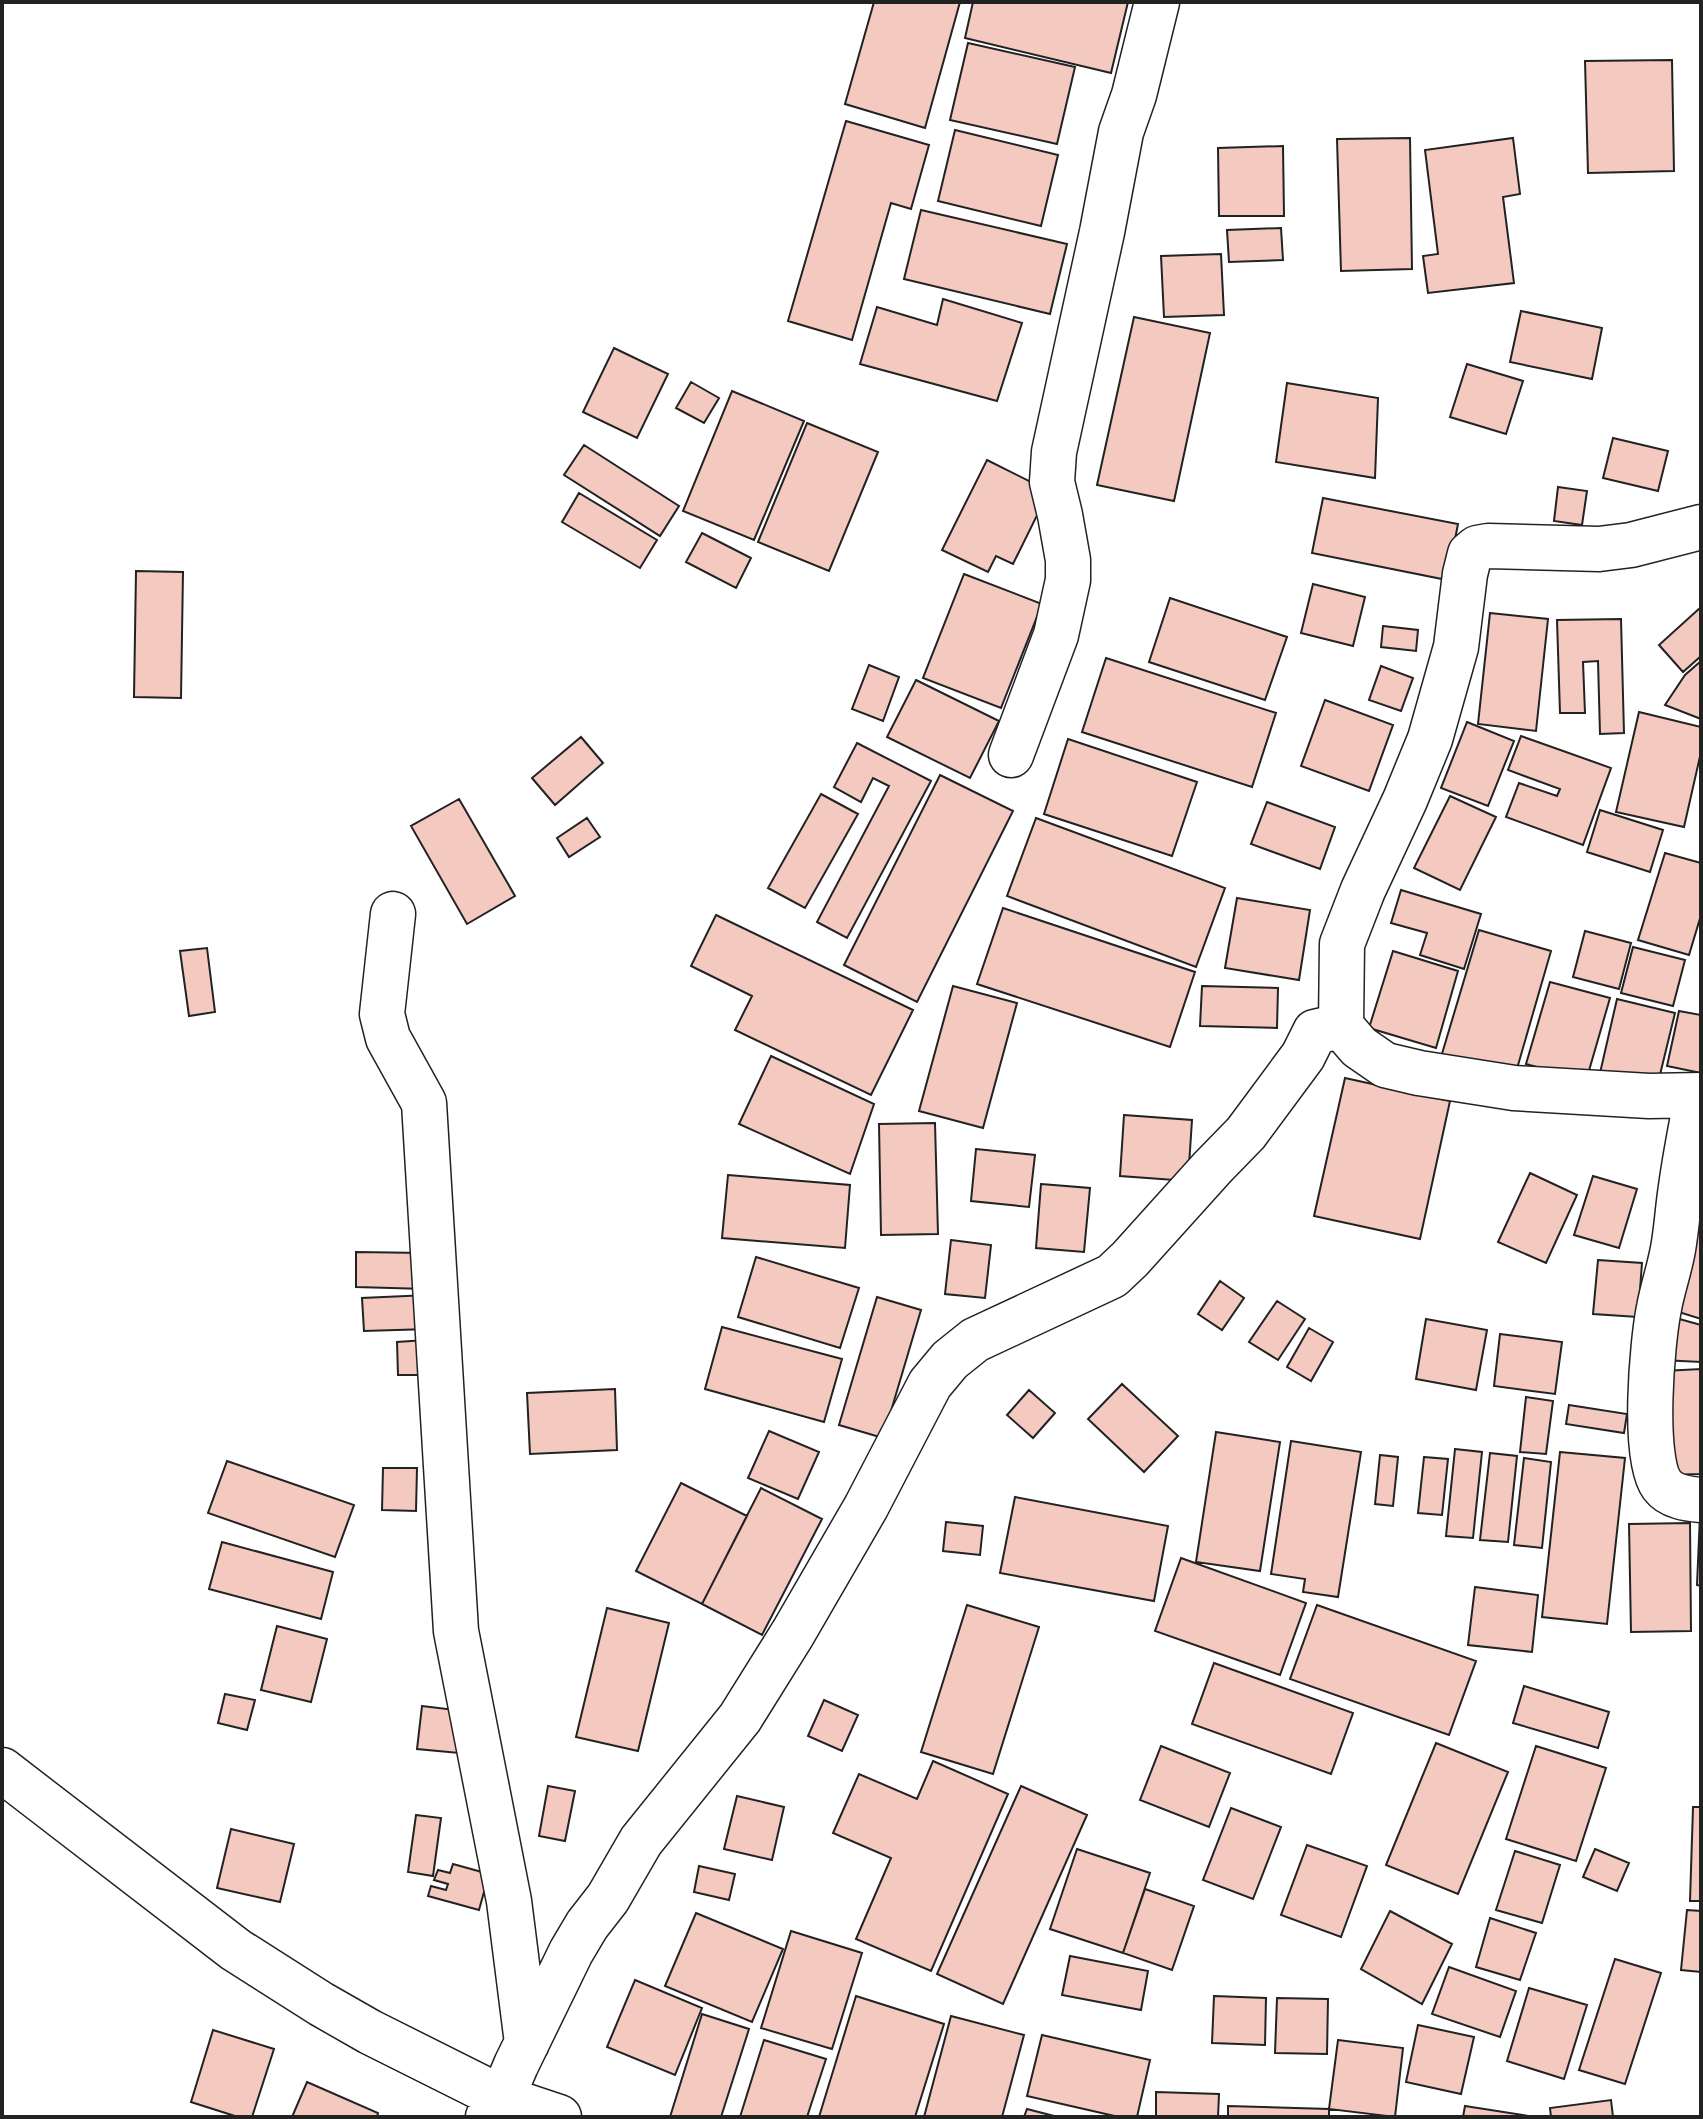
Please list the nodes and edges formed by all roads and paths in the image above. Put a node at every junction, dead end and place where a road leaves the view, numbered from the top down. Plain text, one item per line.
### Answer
1 (1157, 2) edge
2 (1701, 527) edge
3 (1011, 755) dead end
4 (393, 914) dead end
5 (1341, 1026) junction
6 (1699, 1096) edge
7 (1701, 1500) edge
8 (2, 1770) edge
9 (527, 2043) junction
10 (495, 2108) edge
11 (559, 2117) edge

1 - 3 street
2 - 5 street
4 - 9 street
5 - 6 street
5 - 9 street
6 - 7 street
8 - 10 street
9 - 10 street
10 - 11 street

